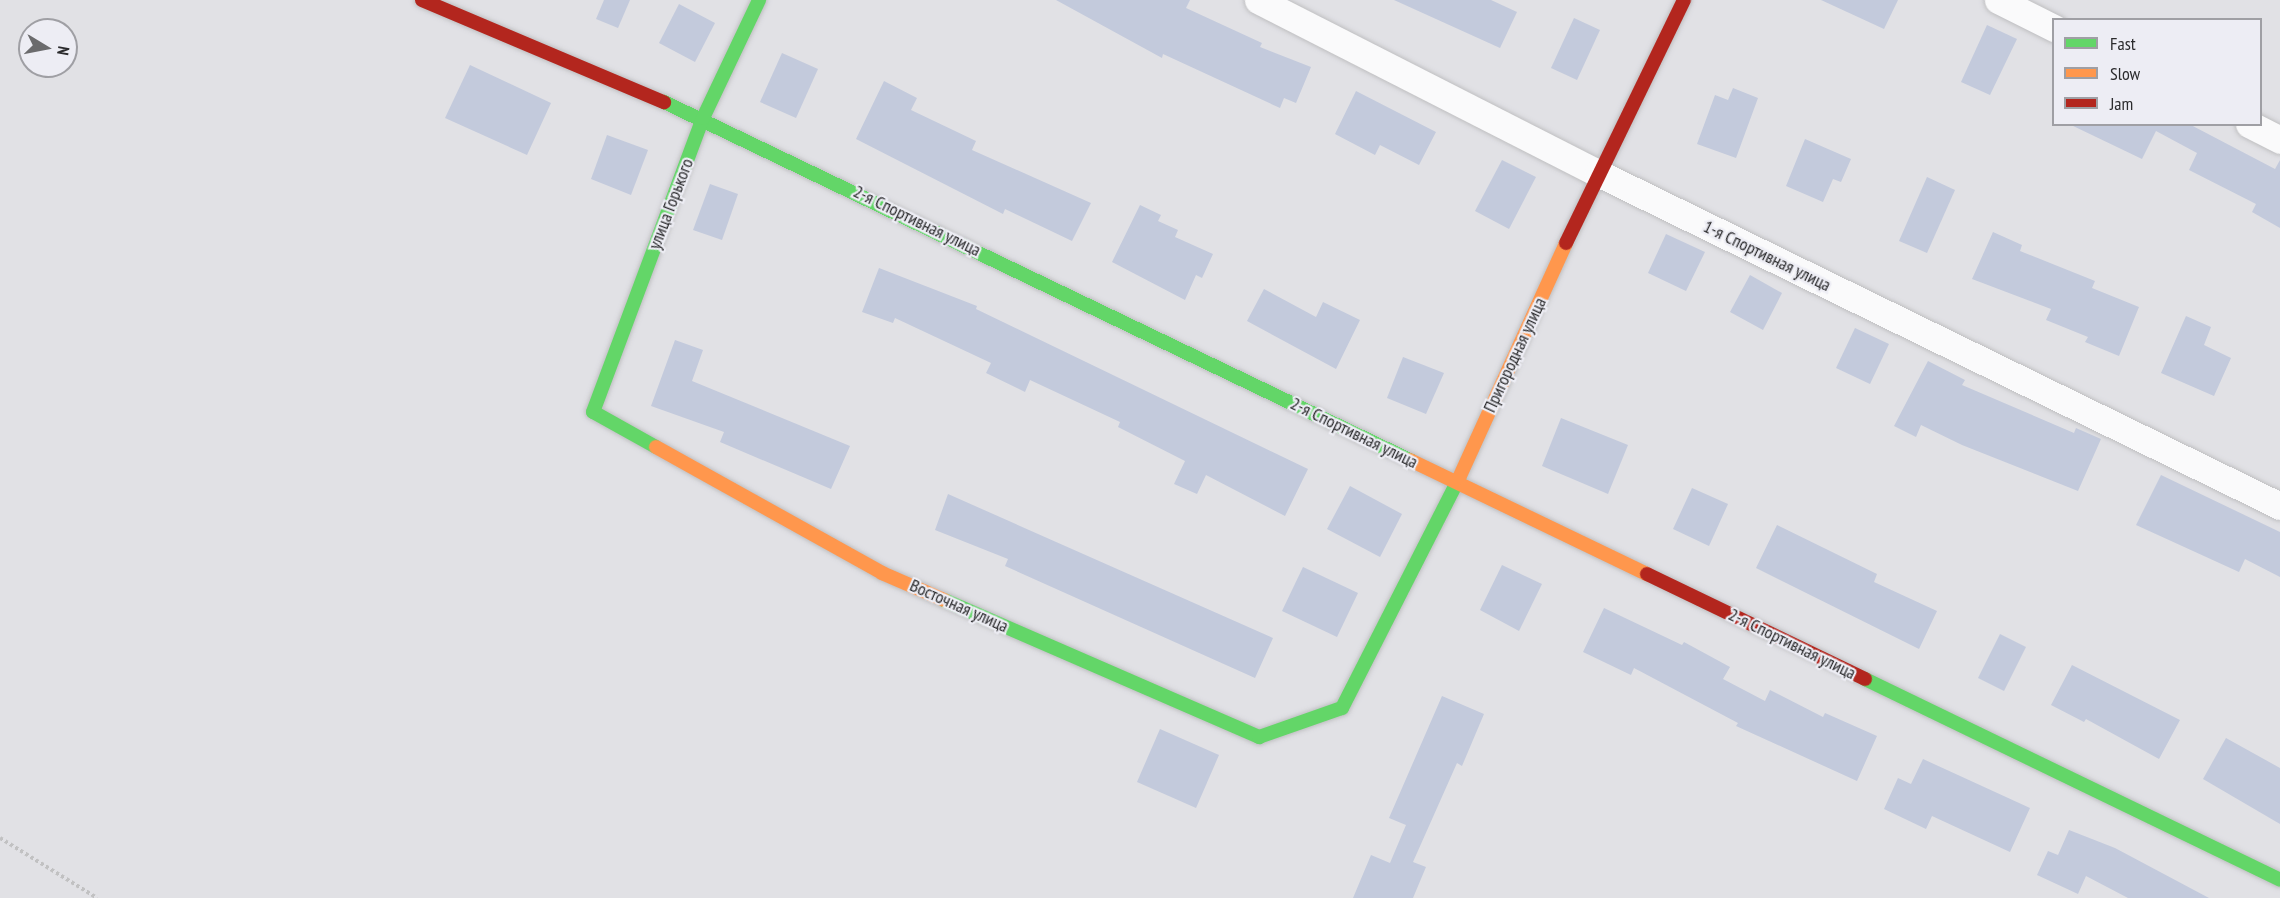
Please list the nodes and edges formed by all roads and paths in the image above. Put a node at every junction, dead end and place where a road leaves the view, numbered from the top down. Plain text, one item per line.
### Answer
1 (422, 0) edge
2 (759, 0) edge
3 (1258, 0) edge
4 (1684, 0) edge
5 (1998, 0) edge
6 (2052, 26) edge
7 (703, 118) junction
8 (2253, 126) edge
9 (2280, 140) edge
10 (1599, 173) junction
11 (593, 412) joint
12 (1457, 482) junction
13 (2280, 506) edge
14 (1342, 708) joint
15 (0, 838) edge
16 (2280, 880) edge
17 (97, 898) edge

1 - 7 street, 2-я Спортивная улица
2 - 7 street, улица Горького
3 - 10 street, 1-я Спортивная улица
4 - 10 street, Пригородная улица
5 - 6 street
7 - 11 street, улица Горького
7 - 12 street, 2-я Спортивная улица
8 - 9 street
10 - 12 street, Пригородная улица
10 - 13 street, 1-я Спортивная улица
11 - 14 street, Восточная улица
12 - 14 street, Пригородная улица
12 - 16 street, 2-я Спортивная улица
15 - 17 path

